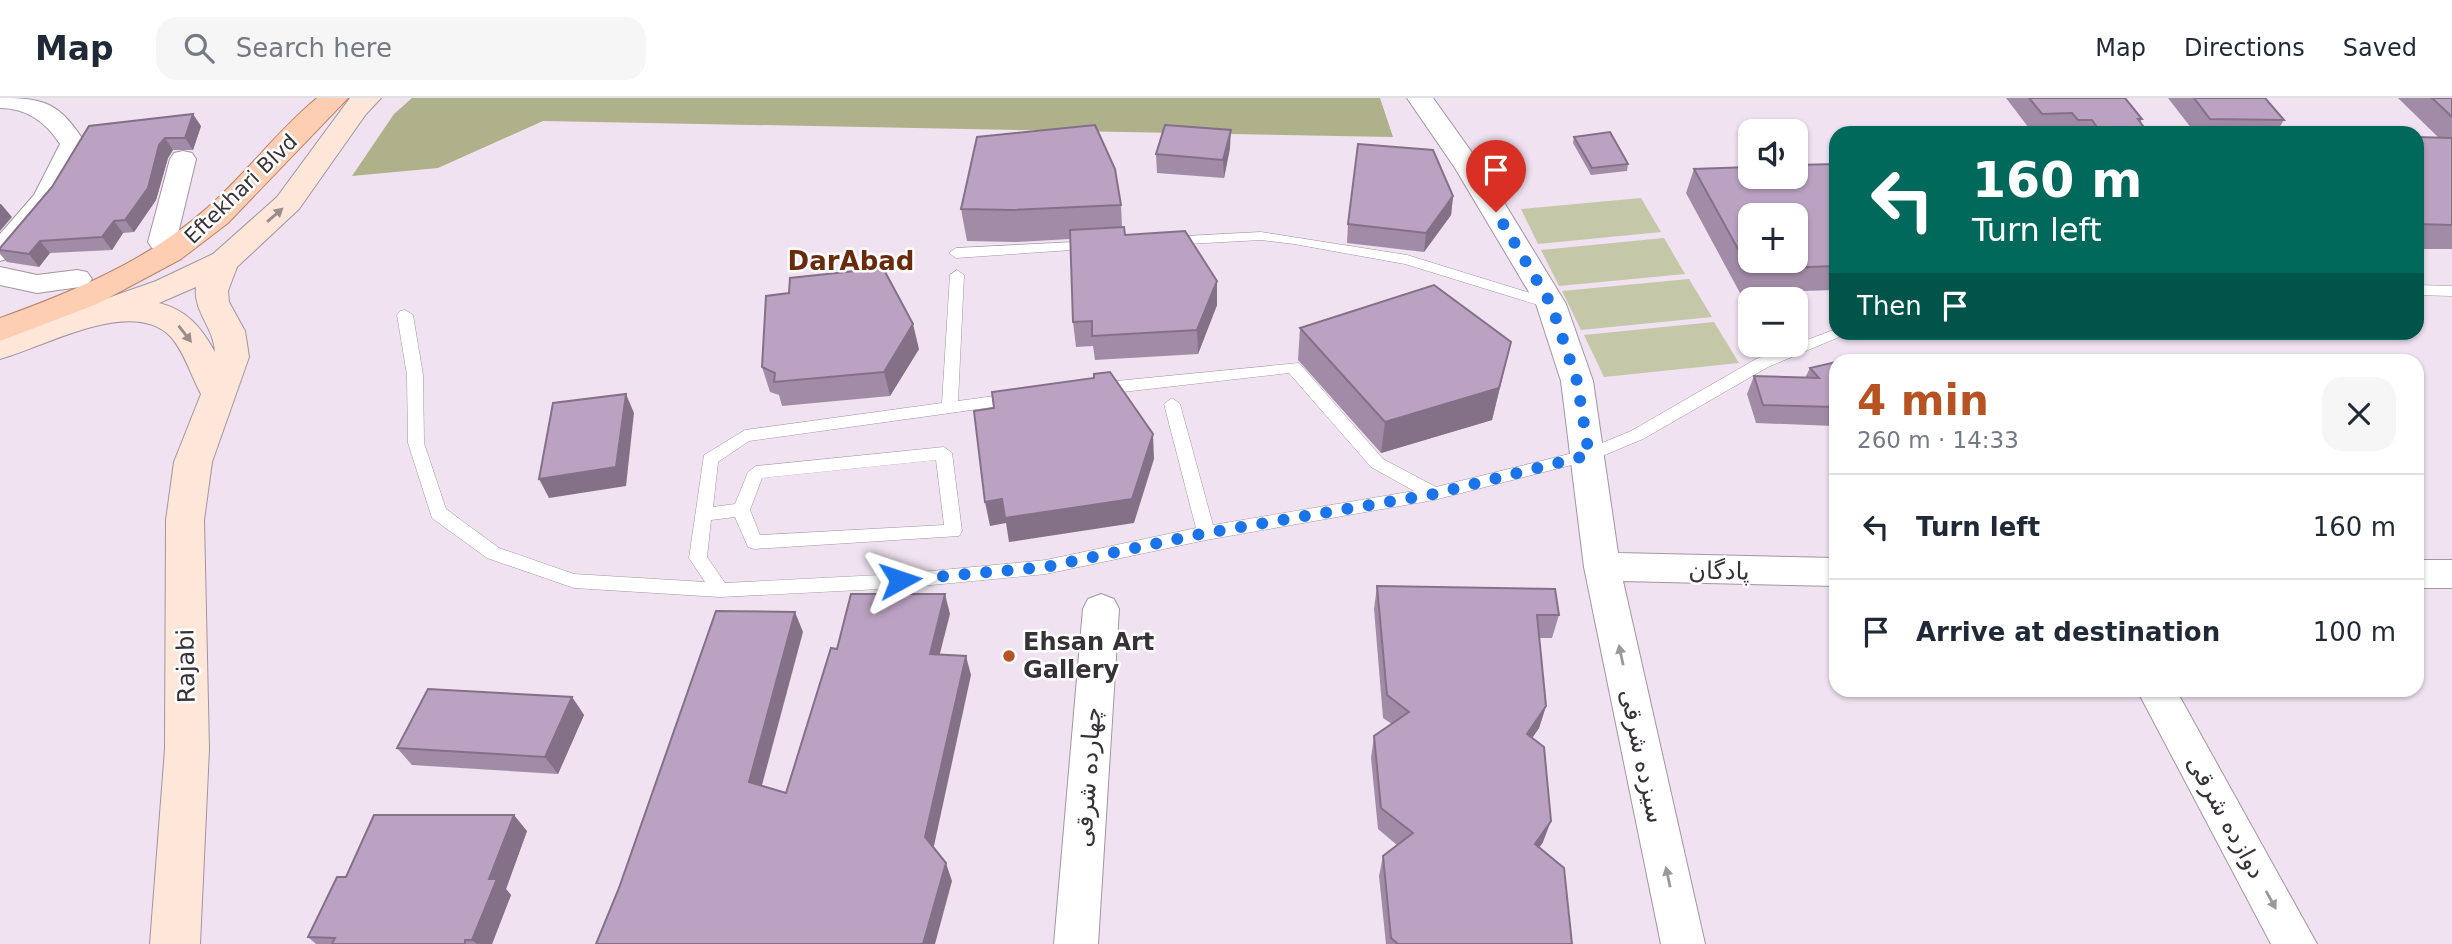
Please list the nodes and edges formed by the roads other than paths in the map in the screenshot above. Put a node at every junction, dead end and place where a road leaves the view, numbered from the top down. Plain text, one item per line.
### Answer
1 (299, 98) edge
2 (334, 98) edge
3 (368, 98) edge
4 (1420, 98) edge
5 (0, 100) edge
6 (183, 159) dead end
7 (162, 242) junction
8 (1150, 242) edge
9 (1109, 244) edge
10 (0, 252) edge
11 (956, 253) dead end
12 (224, 261) junction
13 (957, 275) dead end
14 (0, 276) edge
15 (77, 279) junction
16 (2424, 290) edge
17 (2452, 291) edge
18 (1551, 304) junction
19 (0, 306) edge
20 (405, 315) dead end
21 (78, 322) junction
22 (0, 330) edge
23 (1829, 338) edge
24 (0, 348) edge
25 (1083, 390) edge
26 (217, 392) junction
27 (1030, 397) edge
28 (1172, 404) dead end
29 (950, 407) junction
30 (1589, 455) junction
31 (1434, 494) junction
32 (741, 510) junction
33 (703, 515) junction
34 (1206, 533) junction
35 (1602, 567) junction
36 (1829, 572) edge
37 (2424, 575) edge
38 (2452, 575) edge
39 (720, 590) junction
40 (1101, 609) dead end
41 (2160, 697) edge
42 (175, 944) edge
43 (1076, 944) edge
44 (1683, 944) edge
45 (2295, 944) edge

1 - 7 main road, Eftekhari Blvd
2 - 22 main road
12 -> 3 main road
4 - 18 street, سیزده شرقی
5 - 10 street
6 - 7 street
7 - 15 main road, Eftekhari Blvd
8 - 18 lane
9 - 11 lane
12 - 21 main road
12 - 26 main road, Rajabi
13 - 29 lane
14 - 15 street
15 - 19 main road, Eftekhari Blvd
16 - 17 lane
18 - 30 street, سیزده شرقی
20 - 39 lane
21 - 24 main road
21 -> 26 main road
23 - 30 lane
25 - 31 lane
26 - 42 main road, Rajabi
27 - 29 lane
28 - 34 lane
29 - 33 lane
30 - 31 lane
30 - 35 street, سیزده شرقی
31 - 34 lane
32 - 32 lane
32 - 33 lane
33 - 39 lane
34 - 39 lane
35 - 36 street, پادگان
44 -> 35 street, سیزده شرقی
37 - 38 street
40 - 43 street, چهارده شرقی
41 -> 45 street, دوازده شرقی

